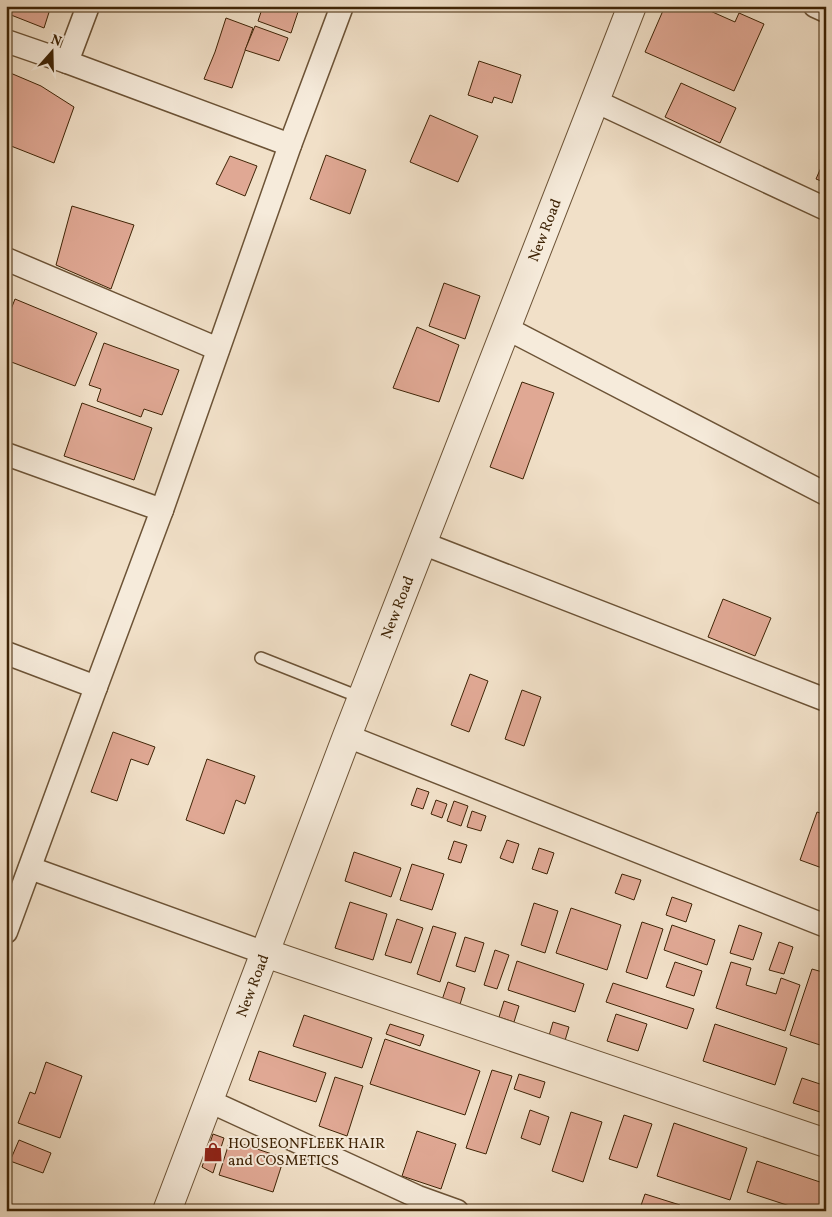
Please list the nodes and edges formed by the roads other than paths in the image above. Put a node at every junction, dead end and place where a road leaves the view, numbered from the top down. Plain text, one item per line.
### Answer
1 (88, 6) edge
2 (342, 6) edge
3 (632, 6) edge
4 (815, 6) edge
5 (826, 11) edge
6 (6, 41) edge
7 (67, 62) junction
8 (595, 101) junction
9 (290, 145) junction
10 (826, 209) edge
11 (6, 259) edge
12 (506, 328) junction
13 (218, 349) junction
14 (6, 454) edge
15 (826, 494) edge
16 (162, 510) junction
17 (422, 543) junction
18 (6, 653) edge
19 (261, 658) dead end
20 (96, 687) junction
21 (362, 698) junction
22 (826, 700) edge
23 (347, 736) junction
24 (30, 868) junction
25 (826, 926) edge
26 (6, 932) edge
27 (264, 952) junction
28 (209, 1101) junction
29 (826, 1143) edge
30 (416, 1204) edge
31 (168, 1211) edge
32 (457, 1211) edge

1 - 7 street
2 - 9 street
3 - 8 street, New Road
4 - 5 street
6 - 7 street
7 - 9 street
8 - 10 street
8 - 12 street, New Road
9 - 13 street
11 - 13 street
12 - 15 street
12 - 17 street, New Road
13 - 16 street
14 - 16 street
16 - 20 street
17 - 21 street, New Road
17 - 22 street
18 - 20 street
19 - 21 lane
20 - 24 street
21 - 23 street, New Road
23 - 25 street
23 - 27 street, New Road
24 - 26 street
24 - 27 street
27 - 28 street, New Road
27 - 29 street
28 - 30 street
28 - 31 street, New Road
30 - 32 street

